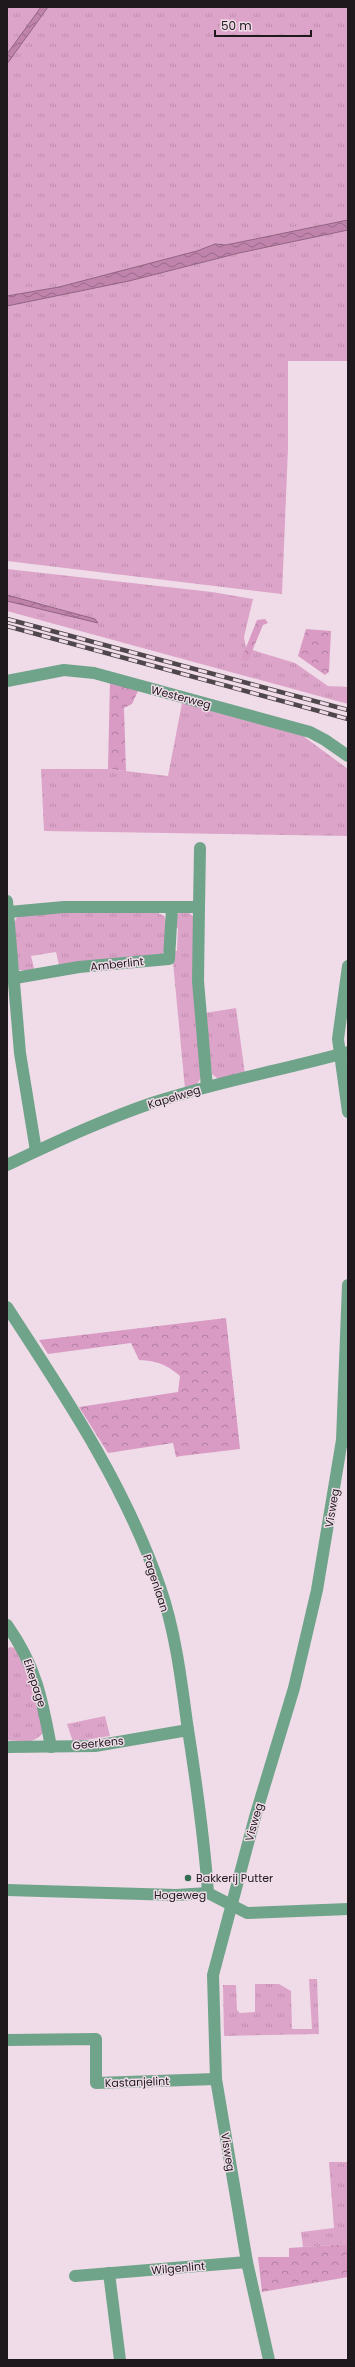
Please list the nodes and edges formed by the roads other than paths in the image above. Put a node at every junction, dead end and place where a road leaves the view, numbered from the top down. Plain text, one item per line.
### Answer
1 (7, 681) edge
2 (348, 756) edge
3 (200, 848) dead end
4 (8, 906) edge
5 (199, 907) junction
6 (172, 908) junction
7 (348, 966) edge
8 (15, 978) junction
9 (343, 1053) edge
10 (207, 1087) junction
11 (348, 1112) edge
12 (36, 1151) junction
13 (7, 1165) edge
14 (348, 1285) edge
15 (7, 1307) edge
16 (7, 1625) edge
17 (11, 1638) edge
18 (188, 1730) junction
19 (7, 1747) edge
20 (51, 1747) junction
21 (7, 1890) edge
22 (208, 1893) junction
23 (231, 1906) junction
24 (348, 1909) edge
25 (7, 2040) edge
26 (216, 2079) junction
27 (247, 2262) junction
28 (109, 2273) junction
29 (75, 2276) dead end
30 (120, 2360) edge
31 (269, 2360) edge

1 - 2 street, Westerweg
3 - 5 street
4 - 6 street
4 - 8 street
5 - 6 street
5 - 10 street
6 - 8 street, Amberlint
7 - 9 street
8 - 12 street
9 - 10 street, Kapelweg
9 - 11 street
10 - 12 street, Kapelweg
12 - 13 street, Kapelweg
14 - 23 street, Visweg
15 - 18 street, Pagenlaan
16 - 17 street, Eikepage
17 - 20 street, Eikepage
18 - 20 street, Geerkens
18 - 22 street, Pagenlaan
19 - 20 street, Geerkens
21 - 22 street, Hogeweg
22 - 23 street, Hogeweg
23 - 24 street, Hogeweg
23 - 26 street, Visweg
25 - 26 street, Kastanjelint
26 - 27 street, Visweg
27 - 28 street, Wilgenlint
27 - 31 street, Visweg
28 - 29 street, Wilgenlint
28 - 30 street

